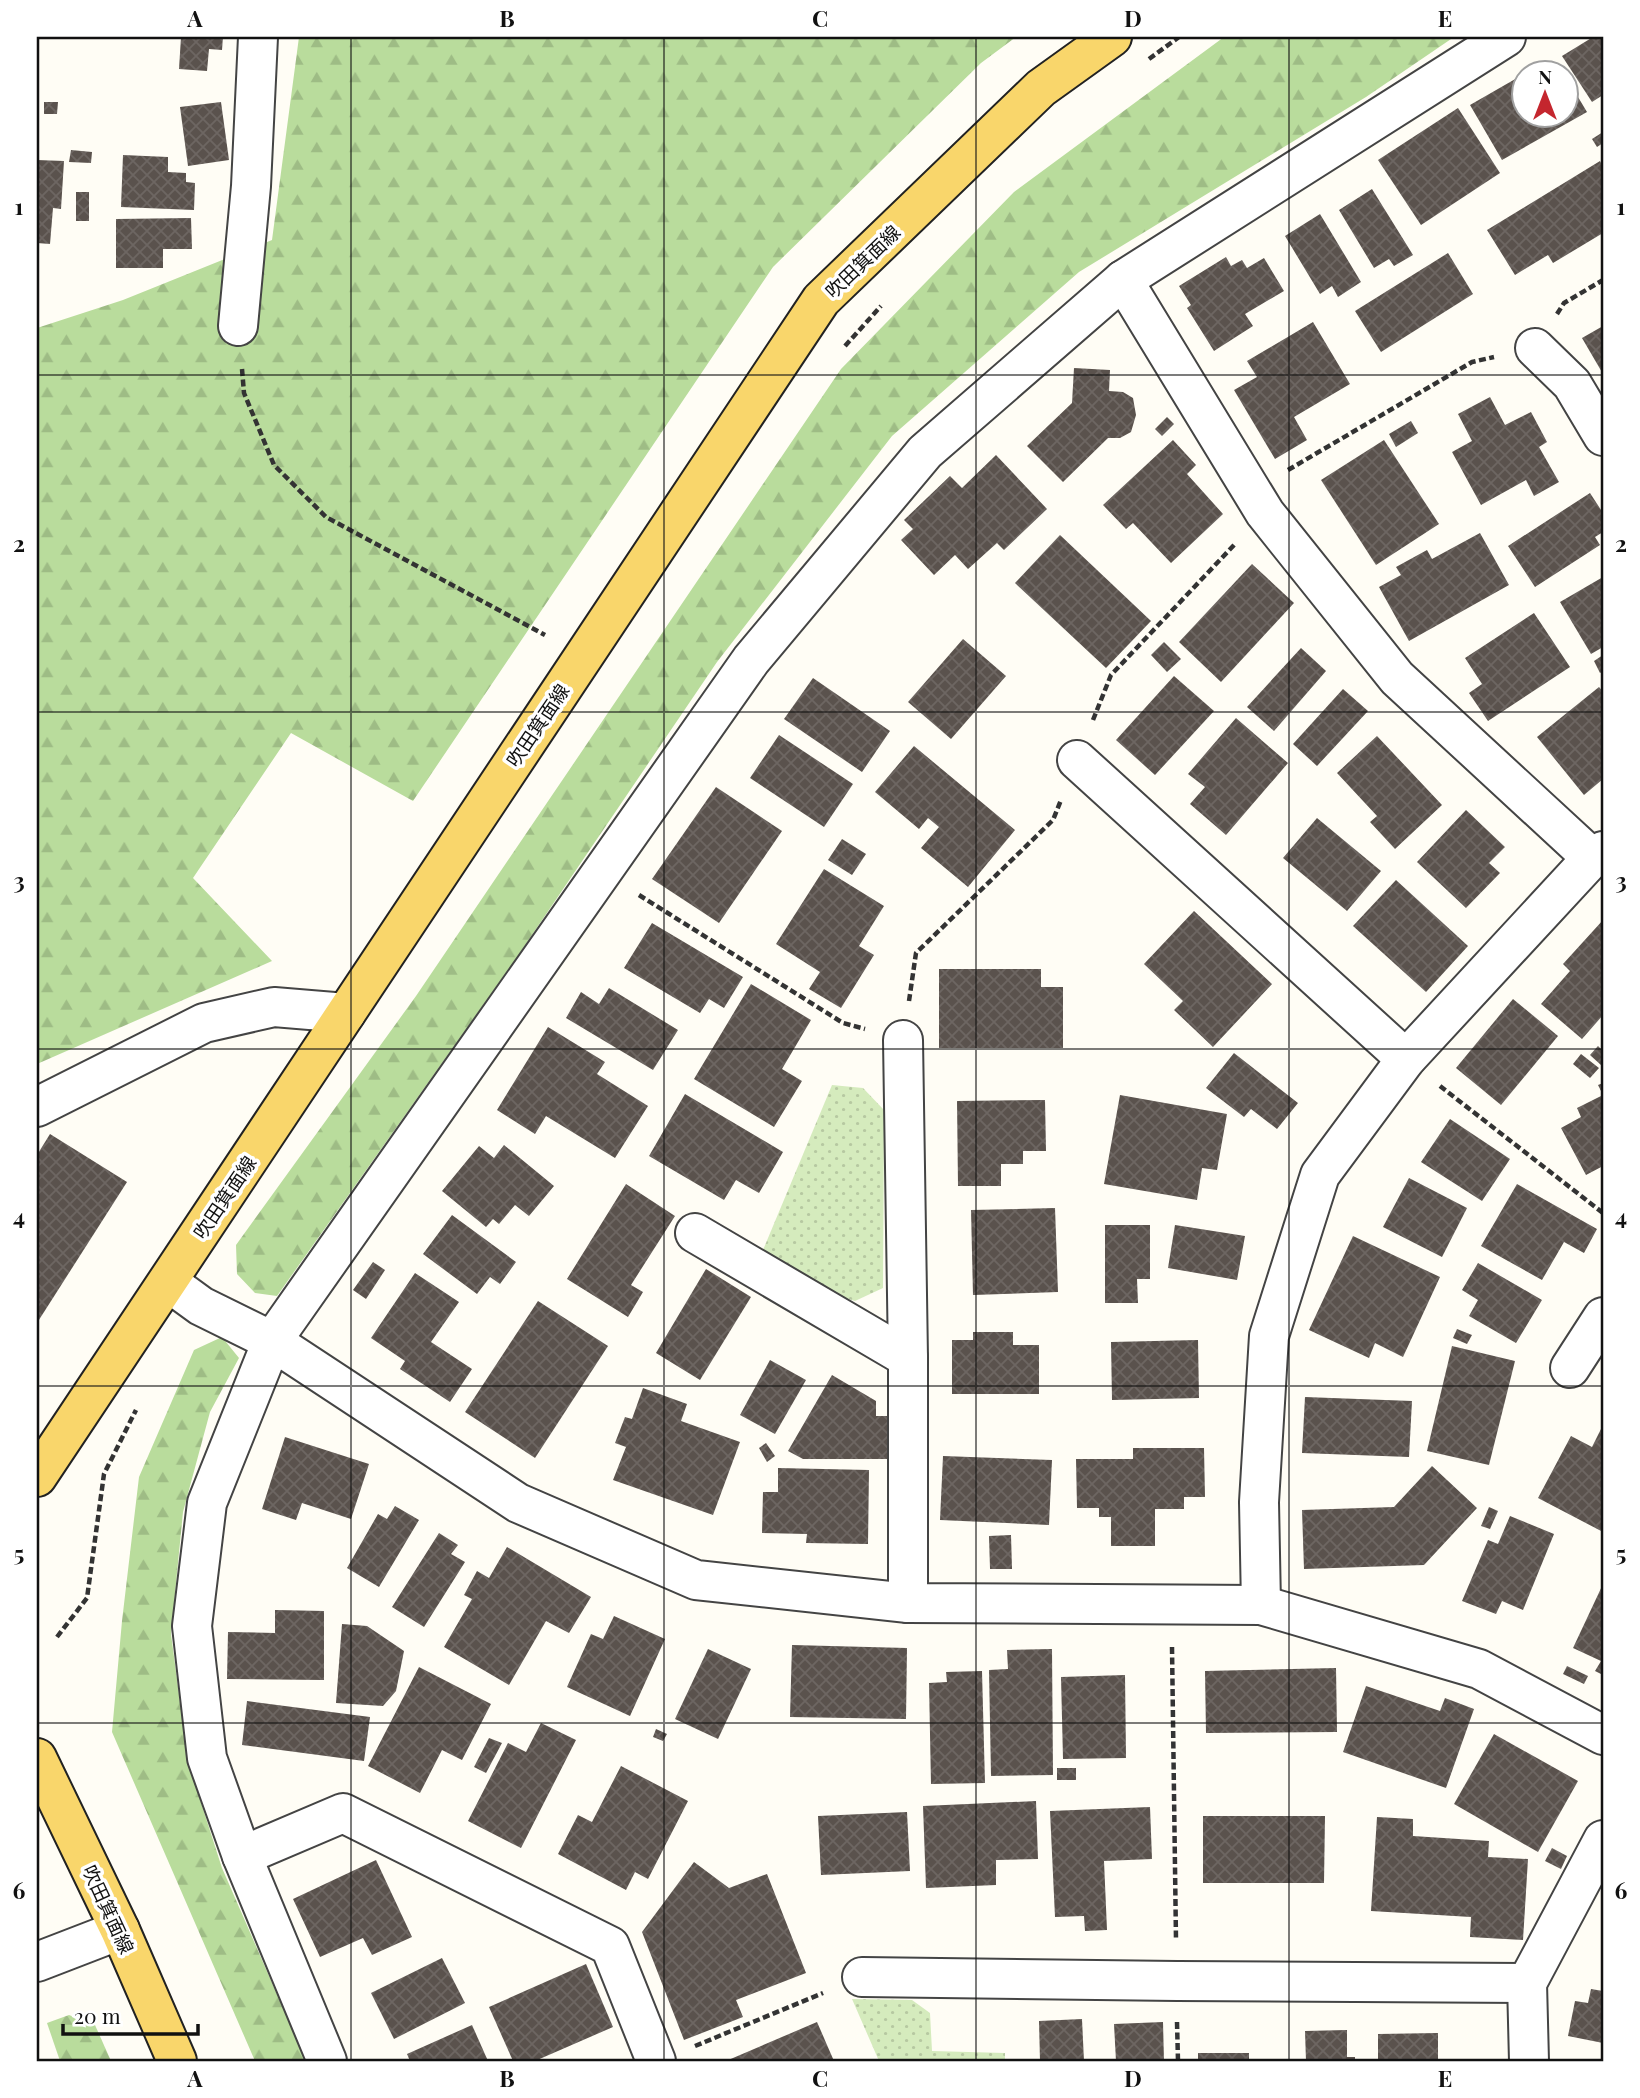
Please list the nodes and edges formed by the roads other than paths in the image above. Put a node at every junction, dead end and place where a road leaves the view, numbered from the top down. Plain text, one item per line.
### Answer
1 (258, 37) edge
2 (1112, 37) edge
3 (1506, 37) edge
4 (1123, 280) junction
5 (238, 326) road end
6 (1535, 348) road end
7 (1603, 436) edge
8 (1077, 760) road end
9 (1597, 854) edge
10 (346, 1013) junction
11 (903, 1040) road end
12 (1406, 1059) junction
13 (37, 1107) edge
14 (695, 1233) dead end
15 (167, 1282) junction
16 (1603, 1317) edge
17 (272, 1341) junction
18 (908, 1358) junction
19 (1570, 1368) dead end
20 (37, 1477) edge
21 (908, 1603) junction
22 (1261, 1605) junction
23 (1603, 1735) edge
24 (37, 1758) edge
25 (1603, 1840) edge
26 (242, 1856) junction
27 (120, 1930) junction
28 (37, 1962) edge
29 (862, 1977) road end
30 (1527, 1983) junction
31 (670, 2056) edge
32 (177, 2061) edge
33 (327, 2061) edge
34 (1529, 2061) edge

1 - 5 street
2 - 10 main road, 吹田箕面線
3 - 4 street
4 - 9 street
4 - 17 street
6 - 7 street
8 - 12 street
9 - 12 street
10 - 13 street
10 - 15 main road, 吹田箕面線
11 - 18 street
12 - 22 street
14 - 18 street
15 - 17 street
15 - 20 main road, 吹田箕面線
16 - 19 street
17 - 21 street
17 - 26 street
18 - 21 street
21 - 22 street
22 - 23 street
24 - 27 main road, 吹田箕面線
25 - 30 street
26 - 31 street
26 - 33 street
27 - 28 street
27 - 32 main road, 吹田箕面線
29 - 30 street
30 - 34 street

